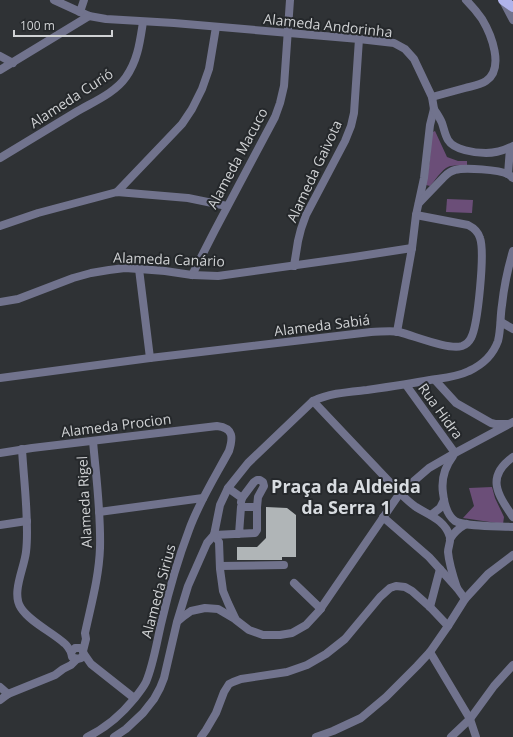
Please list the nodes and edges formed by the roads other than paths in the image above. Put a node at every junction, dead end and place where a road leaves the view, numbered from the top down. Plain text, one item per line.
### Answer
1 (54, 0) edge
2 (84, 0) edge
3 (290, 0) edge
4 (466, 0) edge
5 (503, 0) edge
6 (513, 7) edge
7 (80, 12) junction
8 (89, 16) junction
9 (513, 20) edge
10 (143, 22) junction
11 (216, 27) junction
12 (287, 33) junction
13 (359, 40) junction
14 (0, 56) edge
15 (13, 63) junction
16 (0, 70) edge
17 (432, 97) junction
18 (434, 109) junction
19 (441, 121) junction
20 (430, 125) junction
21 (511, 147) edge
22 (0, 158) edge
23 (511, 176) edge
24 (117, 192) junction
25 (418, 203) junction
26 (227, 206) junction
27 (416, 215) junction
28 (0, 226) edge
29 (412, 248) junction
30 (513, 251) edge
31 (294, 266) junction
32 (139, 269) junction
33 (192, 275) junction
34 (0, 302) edge
35 (501, 322) junction
36 (513, 329) edge
37 (397, 332) junction
38 (150, 358) junction
39 (0, 378) edge
40 (435, 380) junction
41 (406, 385) junction
42 (313, 401) junction
43 (511, 423) edge
44 (232, 436) joint
45 (93, 441) junction
46 (22, 449) junction
47 (0, 453) edge
48 (455, 453) junction
49 (513, 457) edge
50 (228, 488) junction
51 (400, 493) junction
52 (203, 498) junction
53 (242, 498) junction
54 (444, 500) junction
55 (241, 507) junction
56 (257, 507) junction
57 (99, 512) junction
58 (431, 515) junction
59 (384, 517) junction
60 (513, 517) edge
61 (27, 521) junction
62 (466, 524) junction
63 (0, 525) edge
64 (513, 527) edge
65 (239, 534) junction
66 (214, 536) junction
67 (450, 539) junction
68 (513, 555) edge
69 (284, 565) dead end
70 (220, 567) junction
71 (440, 569) junction
72 (294, 583) dead end
73 (457, 588) junction
74 (465, 599) junction
75 (430, 607) junction
76 (321, 609) junction
77 (236, 620) junction
78 (177, 622) junction
79 (448, 626) junction
80 (430, 652) junction
81 (77, 653) junction
82 (513, 665) edge
83 (0, 686) edge
84 (8, 694) junction
85 (134, 698) junction
86 (0, 700) edge
87 (470, 719) junction
88 (207, 733) edge
89 (87, 737) edge
90 (114, 737) edge
91 (201, 737) edge
92 (316, 737) edge
93 (451, 737) edge
94 (476, 737) edge

1 - 7 street, Alameda Andorinha
2 - 7 street
3 - 12 street, Alameda Macuco
4 - 17 street
5 - 6 main road
5 - 9 street
7 - 8 street, Alameda Andorinha
8 - 10 street, Alameda Andorinha
8 - 15 street
10 - 11 street, Alameda Andorinha
10 - 22 street, Alameda Curió
11 - 12 street, Alameda Andorinha
11 - 24 street
12 - 13 street, Alameda Andorinha
12 - 26 street, Alameda Macuco
13 - 17 street, Alameda Andorinha
13 - 31 street, Alameda Gaivota
14 - 15 street
15 - 16 street
17 - 18 street, Alameda Andorinha
18 - 19 street
18 - 20 street, Alameda Andorinha
19 - 20 street
19 - 21 street
20 - 25 street, Alameda Andorinha
21 - 23 street
23 - 25 street
24 - 26 street
24 - 28 street
25 - 27 street, Alameda Andorinha
26 - 33 street, Alameda Macuco
27 - 29 street, Alameda Andorinha
27 - 37 street, Alameda Sabiá
29 - 31 street, Alameda Canário
29 - 37 street, Alameda Andorinha
30 - 35 street
31 - 33 street, Alameda Canário
32 - 33 street, Alameda Canário
32 - 34 street, Alameda Canário
32 - 38 street
35 - 36 street
35 - 40 street
37 - 38 street, Alameda Sabiá
38 - 39 street, Alameda Sabiá
40 - 41 street
40 - 43 street
41 - 42 street
41 - 48 street, Rua Hidra
42 - 50 street
42 - 51 street
43 - 48 street
44 - 45 street, Alameda Procion
44 - 52 street, Alameda Sirius
45 - 46 street, Alameda Procion
45 - 57 street, Alameda Rigel
46 - 47 street, Alameda Procion
46 - 61 street
48 - 51 street
48 - 54 street
49 - 60 street
50 - 53 street
50 - 66 street
51 - 58 street
51 - 59 street
52 - 57 street
52 - 85 street, Alameda Sirius
53 - 55 street
53 - 56 street
54 - 58 street
54 - 62 street
55 - 56 street
55 - 65 street
56 - 65 street
57 - 81 street, Alameda Rigel
58 - 67 street
59 - 71 street
59 - 76 street
61 - 63 street
61 - 81 street
62 - 64 street
62 - 67 street
65 - 66 street
66 - 70 street
66 - 78 street
67 - 73 street
68 - 74 street
69 - 70 street
70 - 77 street
71 - 73 street
71 - 75 street
72 - 76 street
73 - 74 street
74 - 79 street
75 - 79 street
75 - 88 street
76 - 77 street
77 - 78 street
78 - 90 street
79 - 80 street
80 - 87 street
80 - 92 street
81 - 84 street, Alameda Rigel
81 - 85 street
82 - 87 street
83 - 84 street
84 - 86 street, Alameda Rigel
85 - 89 street, Alameda Sirius
87 - 93 street
87 - 94 street
88 - 91 street

